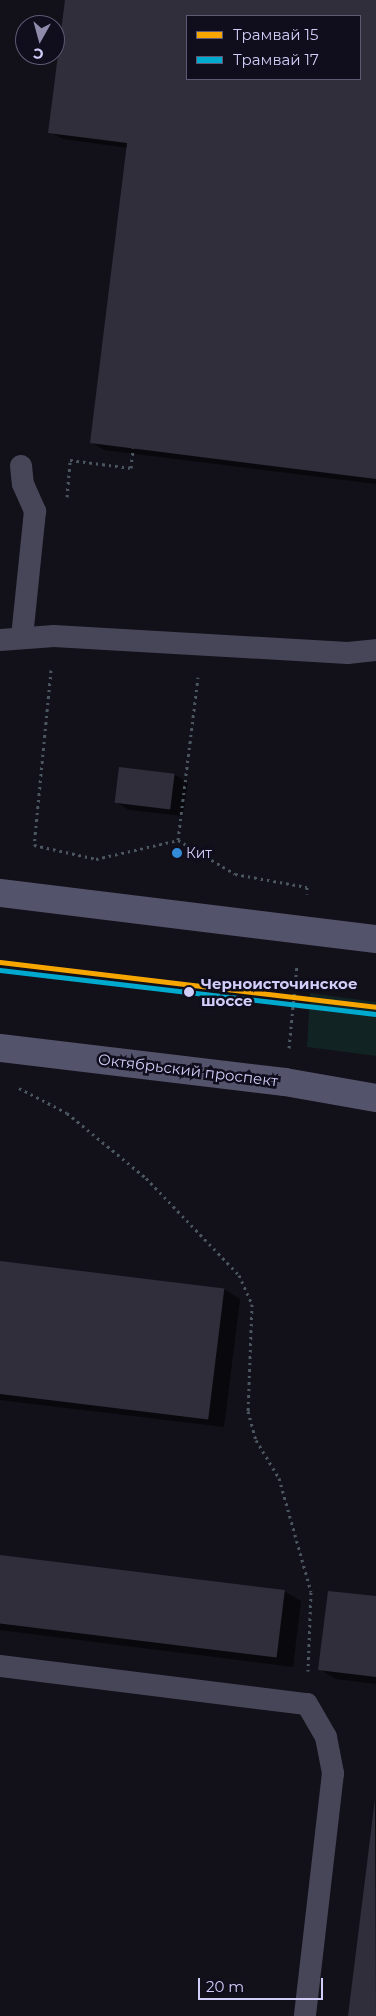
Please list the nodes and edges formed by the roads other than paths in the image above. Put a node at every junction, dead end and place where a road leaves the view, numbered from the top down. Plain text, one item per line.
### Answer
1 (21, 466) dead end
2 (22, 636) junction
3 (0, 640) edge
4 (376, 650) edge
5 (0, 893) edge
6 (376, 939) edge
7 (0, 1048) edge
8 (376, 1098) edge
9 (0, 1666) edge
10 (305, 2016) edge

1 - 2 lane
2 - 3 lane
2 - 4 lane
5 - 6 main road
7 - 8 main road, Октябрьский проспект
9 - 10 lane

